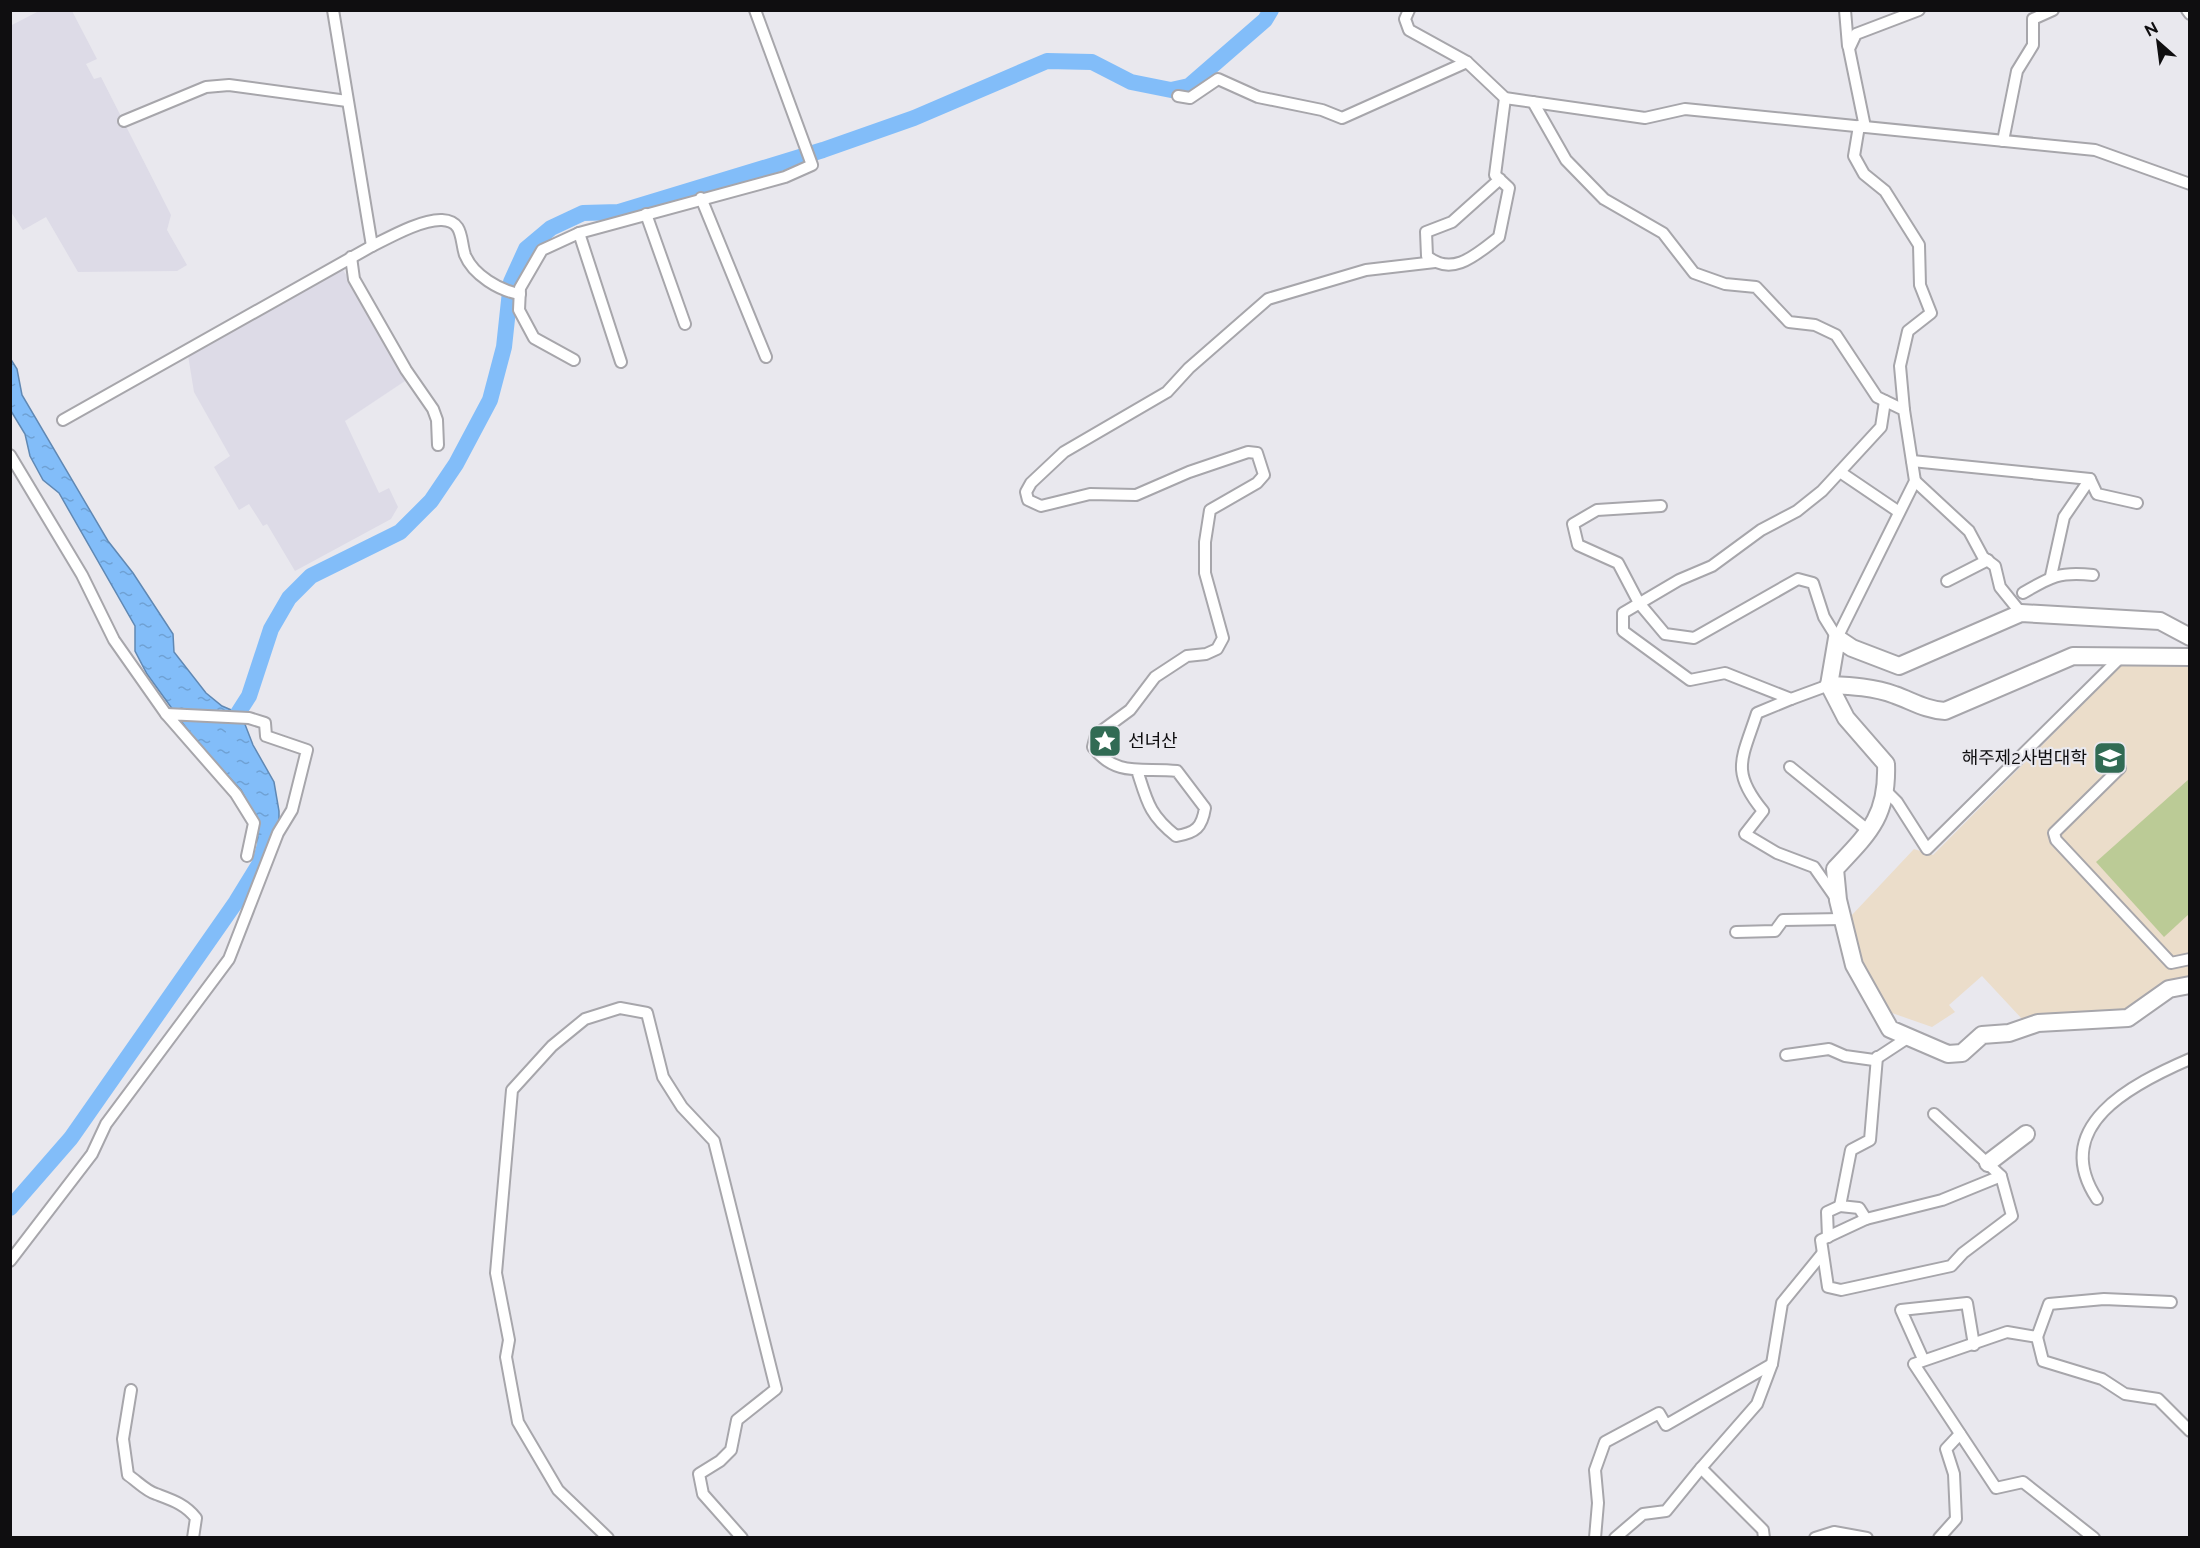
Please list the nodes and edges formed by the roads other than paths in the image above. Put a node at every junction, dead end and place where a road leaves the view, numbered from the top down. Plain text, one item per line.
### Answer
1 (333, 10) edge
2 (755, 10) edge
3 (1408, 10) edge
4 (1845, 10) edge
5 (1919, 10) edge
6 (2053, 10) edge
7 (1849, 49) junction
8 (1467, 62) junction
9 (1178, 96) dead end
10 (1505, 98) junction
11 (347, 101) junction
12 (1533, 102) junction
13 (124, 120) dead end
14 (1862, 127) junction
15 (2003, 141) junction
16 (1500, 179) junction
17 (2190, 184) edge
18 (701, 198) junction
19 (646, 214) junction
20 (579, 233) junction
21 (372, 246) junction
22 (351, 257) junction
23 (1435, 262) junction
24 (518, 294) junction
25 (685, 324) dead end
26 (766, 357) dead end
27 (574, 360) dead end
28 (621, 362) dead end
29 (1885, 401) junction
30 (1904, 410) junction
31 (63, 420) dead end
32 (438, 445) dead end
33 (10, 455) edge
34 (1912, 461) junction
35 (1840, 472) junction
36 (2090, 479) junction
37 (1915, 481) junction
38 (2138, 503) dead end
39 (1661, 506) dead end
40 (1899, 512) junction
41 (1988, 561) junction
42 (2092, 575) dead end
43 (2051, 576) junction
44 (1947, 581) dead end
45 (2022, 593) dead end
46 (1639, 603) junction
47 (2020, 614) junction
48 (2190, 637) edge
49 (1836, 638) junction
50 (2122, 656) junction
51 (2190, 657) edge
52 (1829, 685) junction
53 (1791, 699) junction
54 (170, 715) junction
55 (1790, 767) dead end
56 (2120, 768) dead end
57 (1137, 770) junction
58 (1884, 789) junction
59 (1870, 832) junction
60 (247, 856) dead end
61 (1838, 900) junction
62 (1842, 919) junction
63 (1736, 932) dead end
64 (2190, 959) edge
65 (2190, 985) edge
66 (1909, 1037) junction
67 (1786, 1055) dead end
68 (1877, 1058) junction
69 (2190, 1059) edge
70 (1934, 1114) dead end
71 (2026, 1134) dead end
72 (1988, 1163) junction
73 (2001, 1176) junction
74 (2097, 1199) dead end
75 (1840, 1206) junction
76 (1866, 1219) junction
77 (1828, 1237) junction
78 (1822, 1254) junction
79 (10, 1261) edge
80 (2171, 1302) dead end
81 (2037, 1337) junction
82 (1974, 1345) junction
83 (1923, 1359) junction
84 (1772, 1364) junction
85 (130, 1390) dead end
86 (2190, 1431) edge
87 (1960, 1434) junction
88 (1701, 1468) junction
89 (194, 1538) edge
90 (608, 1538) edge
91 (742, 1538) edge
92 (1595, 1538) edge
93 (1615, 1538) edge
94 (1764, 1538) edge
95 (1815, 1538) edge
96 (1867, 1538) edge
97 (1939, 1538) edge
98 (2094, 1538) edge

1 - 11 street
2 - 18 street
3 - 8 street
4 - 7 street
5 - 7 street
6 - 15 street
7 - 14 street
8 - 9 street
8 - 10 street
10 - 12 street
10 - 16 street
11 - 13 street
11 - 21 street
12 - 14 street
12 - 29 street
14 - 15 street
14 - 30 street
15 - 17 street
16 - 23 street
16 - 23 street
18 - 19 street
18 - 26 street
19 - 20 street
19 - 25 street
20 - 24 street
20 - 28 street
21 - 22 street
21 - 24 street
22 - 31 street
22 - 32 street
23 - 57 street
24 - 27 street
29 - 30 street
29 - 35 street
30 - 34 street
33 - 54 street
34 - 36 street
34 - 37 street
35 - 40 street
35 - 46 street
36 - 38 street
36 - 43 street
37 - 40 street
37 - 41 street
39 - 46 street
40 - 49 street
41 - 44 street
41 - 47 street
42 - 43 street
43 - 45 street
46 - 49 street
46 - 53 street
47 - 48 street
47 - 49 street
49 - 52 street
50 - 51 street
50 - 52 street
50 - 58 street
52 - 53 street
52 - 58 street
53 - 61 street
54 - 60 street
54 - 79 street
55 - 59 street
56 - 64 street
57 - 57 street
58 - 59 street
59 - 61 street
61 - 62 street
62 - 63 street
62 - 66 street
65 - 66 street
66 - 68 street
67 - 68 street
68 - 75 street
69 - 74 street
70 - 72 street
71 - 72 street
72 - 73 street
73 - 76 street
73 - 78 street
75 - 76 street
75 - 77 street
76 - 77 street
77 - 78 street
78 - 84 street
80 - 81 street
81 - 82 street
81 - 86 street
82 - 83 street
82 - 83 street
83 - 87 street
84 - 88 street
84 - 92 street
85 - 89 street
87 - 97 street
87 - 98 street
88 - 93 street
88 - 94 street
90 - 91 street
95 - 96 street

